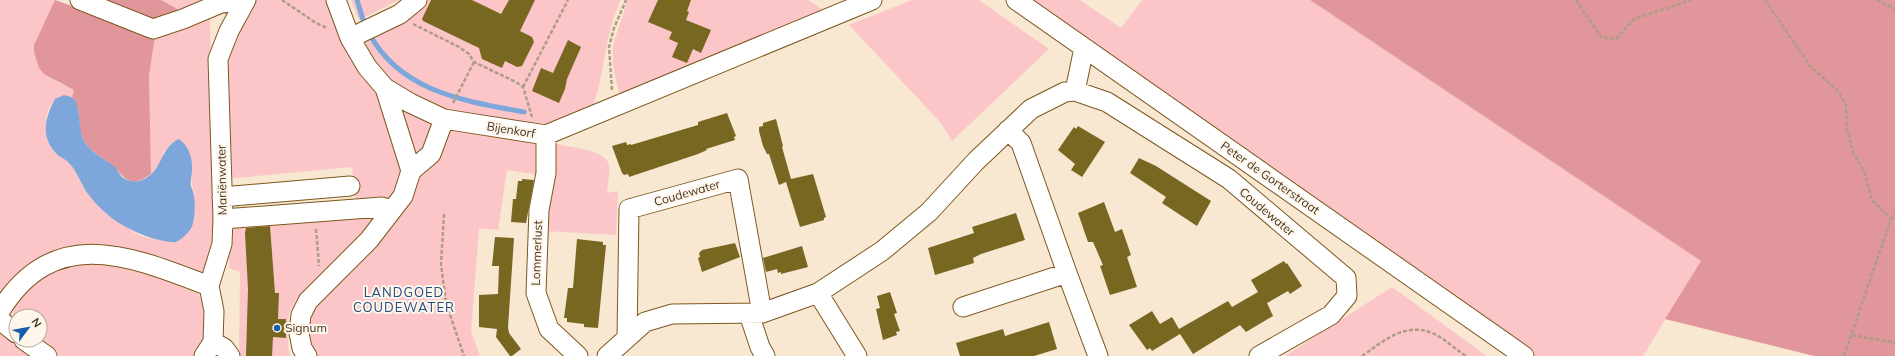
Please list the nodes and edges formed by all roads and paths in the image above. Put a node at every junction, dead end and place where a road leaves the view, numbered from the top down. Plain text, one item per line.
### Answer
1 (80, 0) edge
2 (282, 0) edge
3 (336, 0) edge
4 (417, 0) edge
5 (568, 0) edge
6 (626, 0) edge
7 (872, 0) edge
8 (1016, 0) edge
9 (1576, 0) edge
10 (1691, 0) edge
11 (1765, 0) edge
12 (1877, 0) edge
13 (245, 1) edge
14 (1895, 9) edge
15 (400, 14) junction
16 (354, 36) junction
17 (1084, 48) junction
18 (474, 62) junction
19 (385, 88) junction
20 (523, 88) junction
21 (1075, 91) junction
22 (613, 106) junction
23 (448, 113) junction
24 (1008, 130) junction
25 (542, 135) junction
26 (411, 171) junction
27 (350, 186) dead end
28 (222, 198) junction
29 (392, 210) junction
30 (315, 213) junction
31 (444, 214) dead end
32 (1895, 214) edge
33 (223, 219) junction
34 (1891, 219) junction
35 (1067, 273) junction
36 (209, 286) junction
37 (321, 288) junction
38 (818, 293) junction
39 (963, 307) dead end
40 (0, 311) edge
41 (756, 313) junction
42 (0, 320) edge
43 (8, 326) edge
44 (1852, 336) junction
45 (627, 338) junction
46 (1895, 343) edge
47 (36, 348) edge
48 (209, 349) edge
49 (47, 356) edge
50 (230, 356) edge
51 (306, 356) edge
52 (464, 356) edge
53 (578, 356) edge
54 (607, 356) edge
55 (765, 356) edge
56 (857, 356) edge
57 (1098, 356) edge
58 (1259, 356) edge
59 (1362, 356) edge
60 (1466, 356) edge
61 (1524, 356) edge
62 (1844, 356) edge

1 - 13 street
2 - 16 path
3 - 16 street, Bijenkorf
4 - 15 street
5 - 20 path
6 - 22 path
7 - 22 street, Bijenkorf
8 - 17 street, Peter de Gorterstraat
9 - 10 path
11 - 34 path
12 - 14 path
13 - 28 street, Mariënwater
15 - 16 street
15 - 18 path
16 - 19 street, Bijenkorf
17 - 21 street
17 - 61 street, Peter de Gorterstraat
18 - 20 path
18 - 23 path
19 - 23 street, Bijenkorf
19 - 26 street
20 - 25 path
21 - 24 street
21 - 58 street, Coudewater
22 - 25 street, Bijenkorf
23 - 25 street, Bijenkorf
23 - 26 street
24 - 35 street
24 - 38 street
25 - 53 street, Lommerlust
26 - 29 street
27 - 28 street
28 - 33 street, Mariënwater
29 - 30 street
29 - 37 street
30 - 33 street
30 - 37 path
31 - 52 path
32 - 34 path
33 - 36 street, Mariënwater
34 - 44 path
35 - 39 street
35 - 57 street
36 - 40 street
36 - 48 street, Mariënwater
37 - 51 street
38 - 41 street
38 - 56 street
41 - 45 street
41 - 45 street, Coudewater
41 - 55 street, Coudewater
42 - 43 street
44 - 46 path
44 - 62 path
45 - 54 street
47 - 49 street
48 - 50 street, Mariënwater
59 - 60 path

